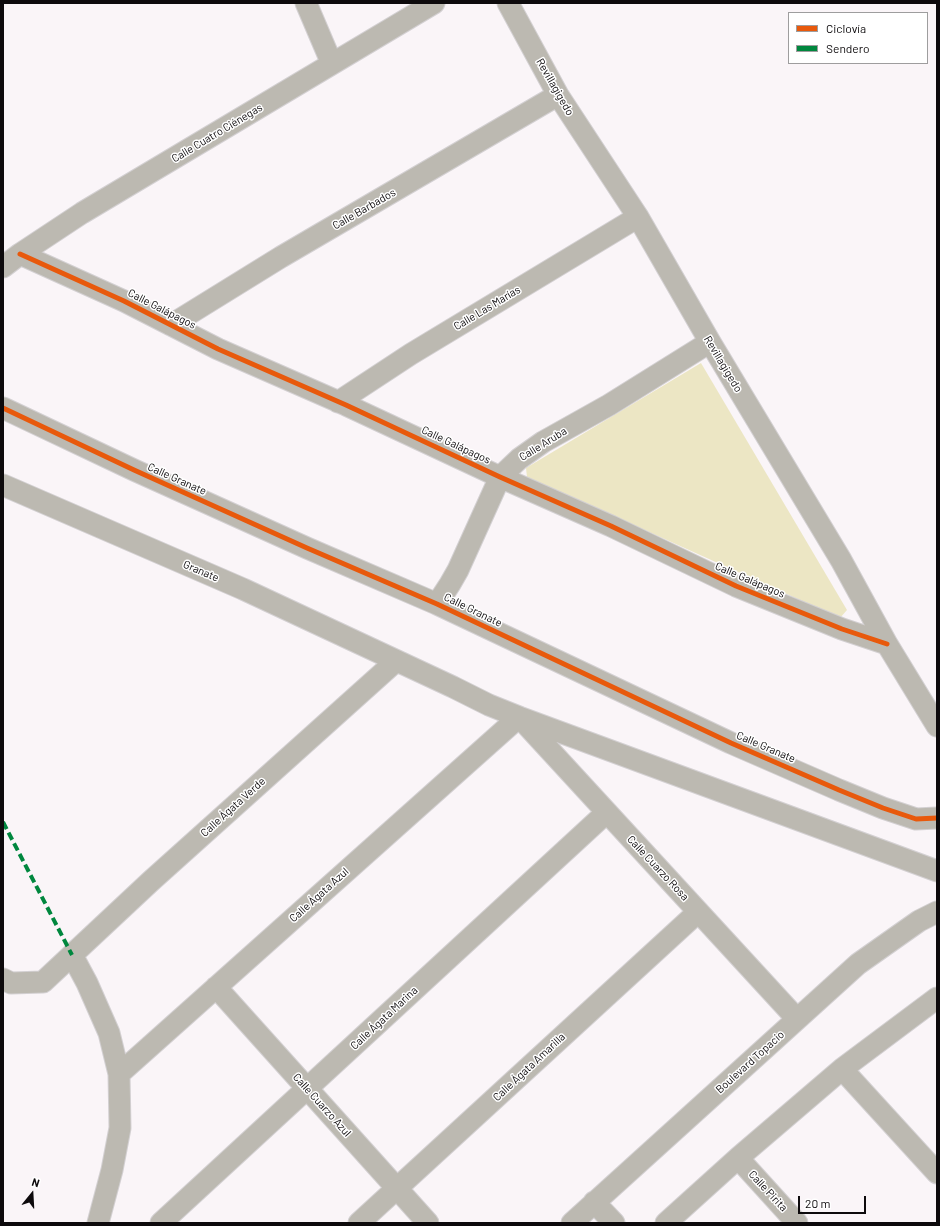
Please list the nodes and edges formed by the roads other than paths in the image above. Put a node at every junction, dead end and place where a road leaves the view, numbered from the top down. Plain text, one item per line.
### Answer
1 (306, 3) edge
2 (434, 3) edge
3 (508, 3) edge
4 (332, 64) junction
5 (558, 95) junction
6 (638, 217) junction
7 (20, 254) junction
8 (3, 268) edge
9 (171, 324) junction
10 (710, 342) junction
11 (338, 402) junction
12 (3, 408) edge
13 (500, 477) junction
14 (3, 485) edge
15 (436, 604) junction
16 (887, 644) junction
17 (396, 660) junction
18 (519, 717) junction
19 (937, 726) edge
20 (606, 813) junction
21 (937, 818) edge
22 (937, 871) edge
23 (698, 912) junction
24 (937, 912) edge
25 (72, 955) junction
26 (3, 980) edge
27 (216, 987) junction
28 (937, 998) edge
29 (797, 1019) junction
30 (842, 1069) junction
31 (119, 1074) junction
32 (307, 1088) junction
33 (738, 1158) junction
34 (937, 1173) edge
35 (397, 1188) junction
36 (594, 1202) junction
37 (98, 1223) edge
38 (161, 1223) edge
39 (359, 1223) edge
40 (428, 1223) edge
41 (572, 1223) edge
42 (614, 1223) edge
43 (666, 1223) edge
44 (797, 1223) edge

1 - 4 street
2 - 4 street, Calle Cuatro Ciénegas
3 - 5 street, Revillagigedo
4 - 7 street, Calle Cuatro Ciénegas
5 - 6 street, Revillagigedo
5 - 9 street, Calle Barbados
6 - 10 street, Revillagigedo
6 - 11 street, Calle Las Marías
7 - 8 street, Calle Cuatro Ciénegas
7 - 9 street, Calle Galápagos
9 - 11 street, Calle Galápagos
10 - 13 street, Calle Aruba
10 - 16 street, Revillagigedo
11 - 13 street, Calle Galápagos
12 - 15 street, Calle Granate
13 - 15 street, Calle Aruba
13 - 16 street, Calle Galápagos
14 - 17 street, Granate
15 - 21 street, Calle Granate
16 - 19 street, Revillagigedo
17 - 18 street
17 - 25 street, Calle Ágata Verde
18 - 20 street, Calle Cuarzo Rosa
18 - 22 street
18 - 27 street, Calle Ágata Azul
20 - 23 street, Calle Cuarzo Rosa
20 - 32 street, Calle Ágata Marina
23 - 29 street, Calle Cuarzo Rosa
23 - 35 street, Calle Ágata Amarilla
24 - 29 street, Boulevard Topacio
25 - 26 street, Calle Ágata Verde
25 - 31 street
27 - 31 street, Calle Ágata Azul
27 - 32 street, Calle Cuarzo Azul
28 - 30 street
29 - 36 street, Boulevard Topacio
30 - 33 street
30 - 34 street
31 - 37 street
32 - 35 street, Calle Cuarzo Azul
32 - 38 street, Calle Ágata Marina
33 - 43 street
33 - 44 street, Calle Pirita
35 - 39 street, Calle Ágata Amarilla
35 - 40 street, Calle Cuarzo Azul
36 - 41 street, Boulevard Topacio
36 - 42 street

